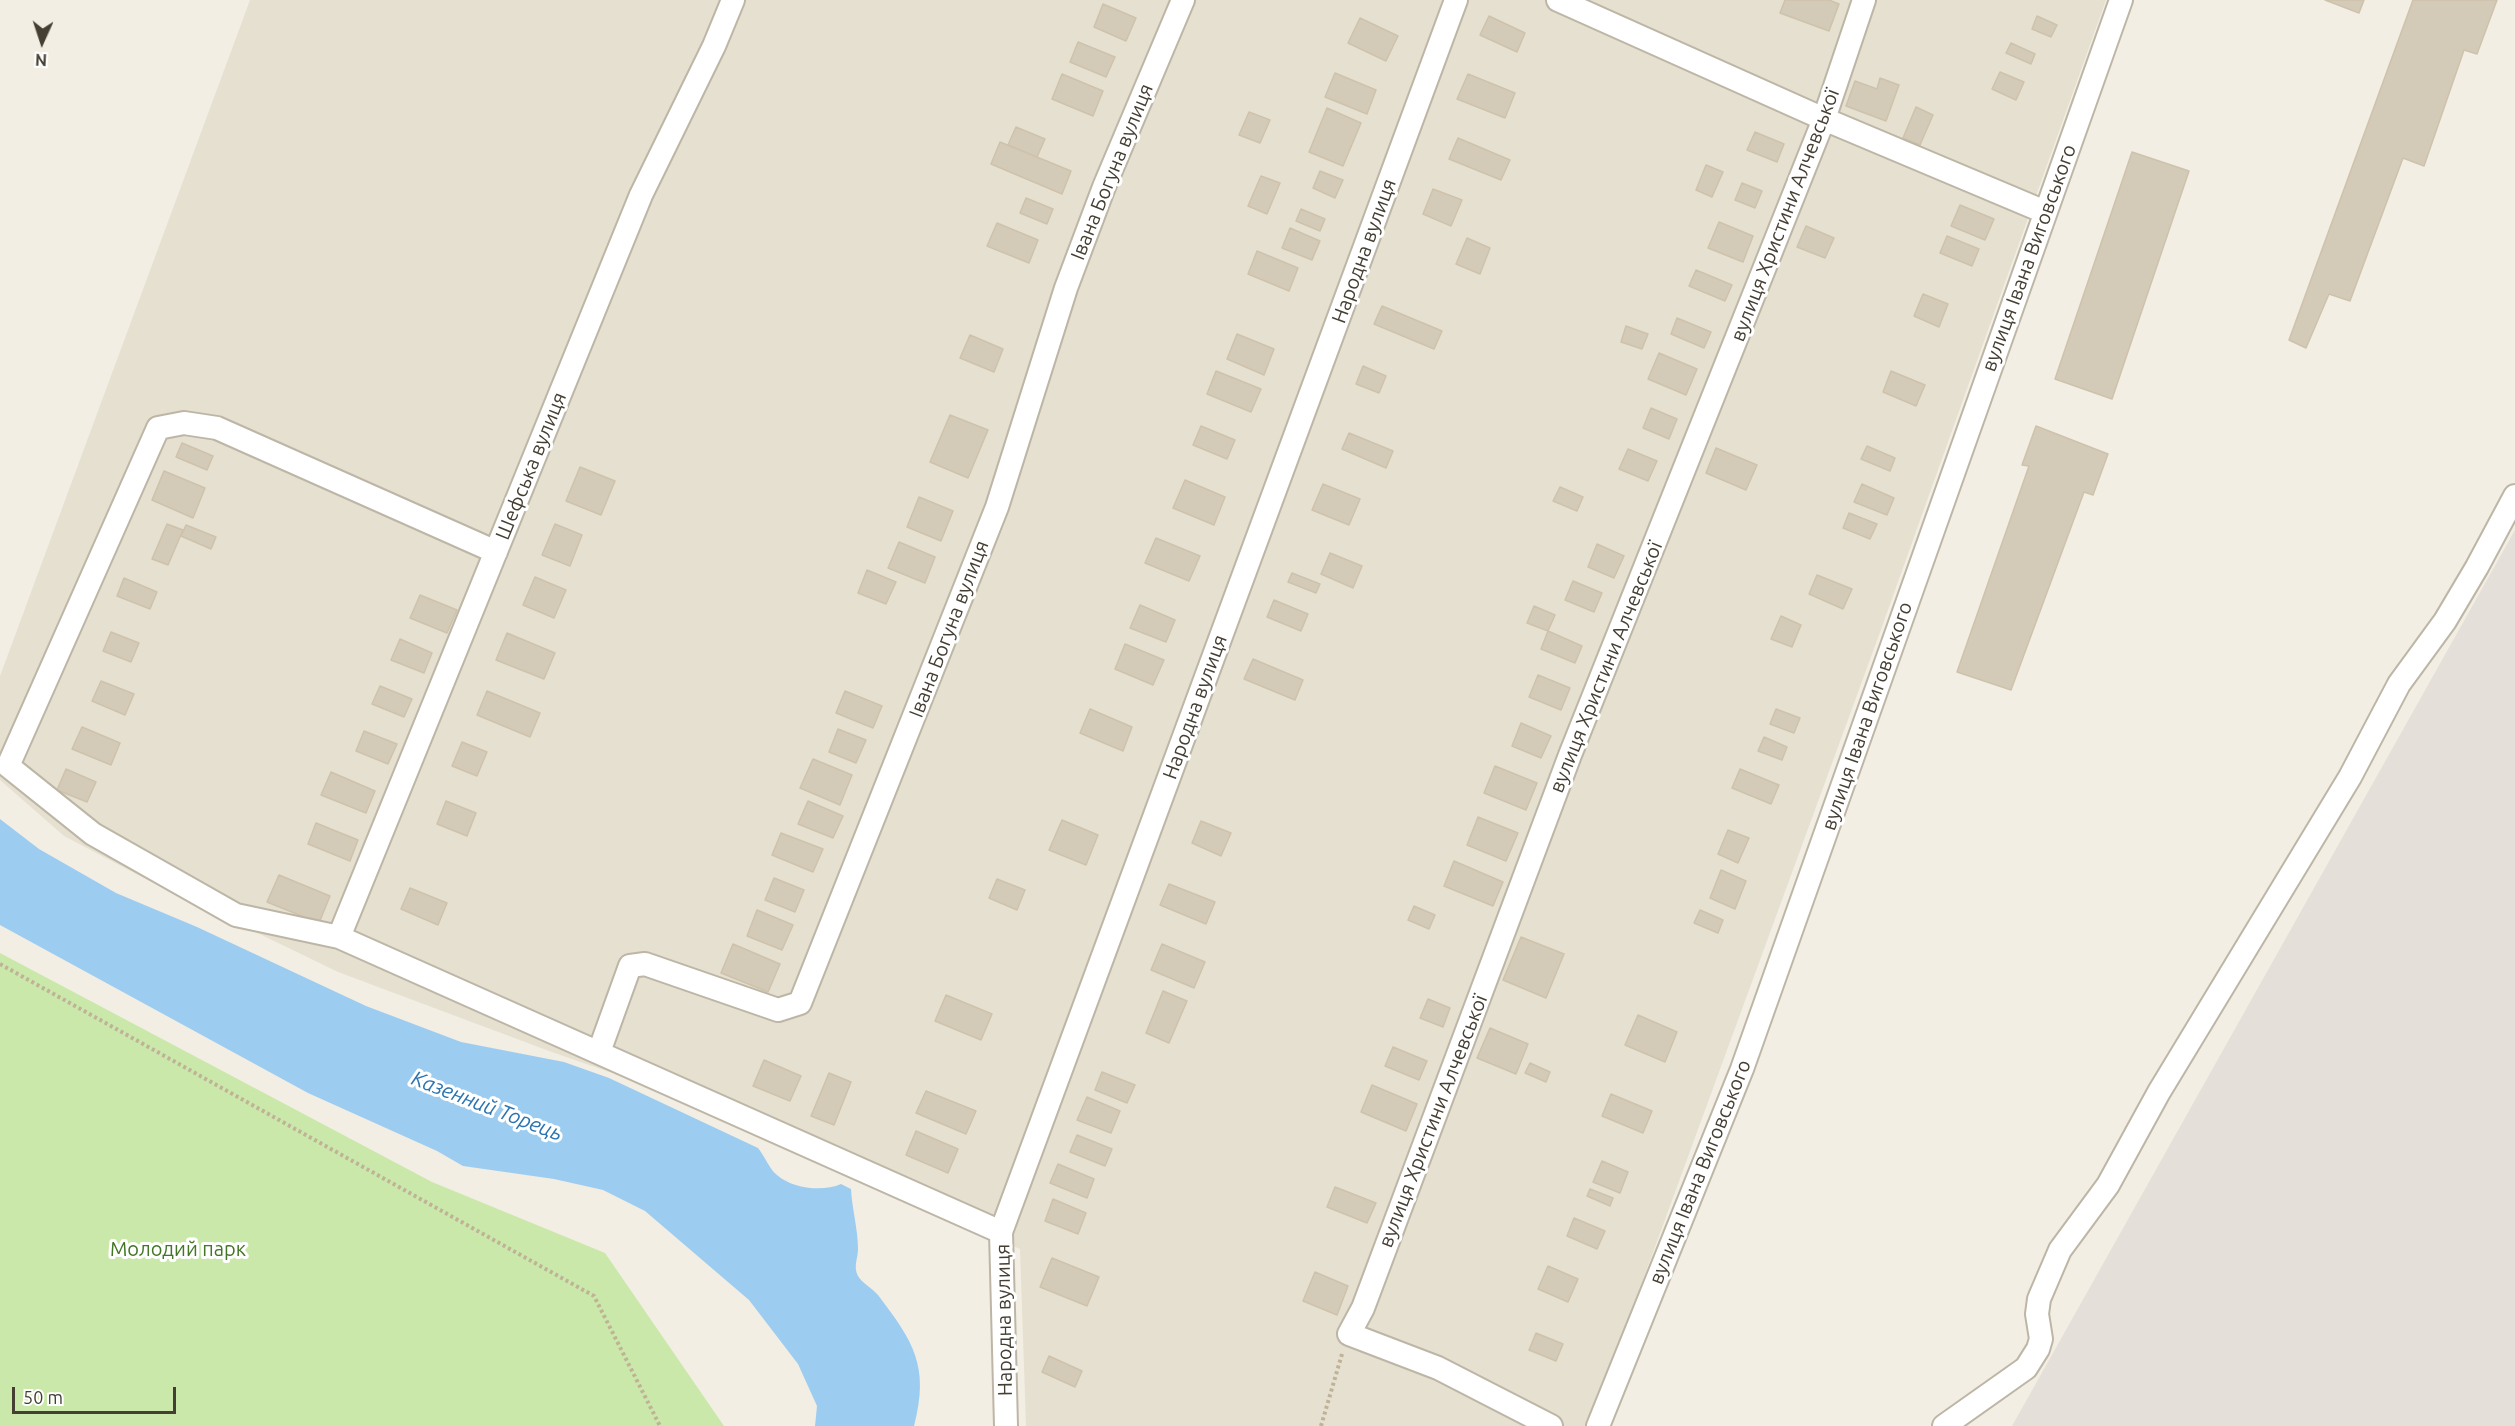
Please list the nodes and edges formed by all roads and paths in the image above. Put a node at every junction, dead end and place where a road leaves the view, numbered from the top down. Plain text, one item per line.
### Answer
1 (733, 0) edge
2 (1184, 0) edge
3 (1456, 0) edge
4 (1558, 0) edge
5 (1864, 0) edge
6 (2121, 0) edge
7 (1824, 119) junction
8 (2045, 212) junction
9 (2515, 496) edge
10 (496, 552) junction
11 (339, 937) junction
12 (0, 964) edge
13 (599, 1052) junction
14 (1001, 1232) junction
15 (1349, 1334) junction
16 (660, 1426) edge
17 (1006, 1426) edge
18 (1321, 1426) edge
19 (1551, 1426) edge
20 (1598, 1426) edge
21 (1944, 1426) edge

1 - 10 street, Шефська вулиця
2 - 13 street, Івана Богуна вулиця
3 - 14 street, Народна вулиця
4 - 7 street
5 - 7 street, вулиця Христини Алчевської
6 - 8 street, вулиця Івана Виговського
7 - 8 street
7 - 15 street, вулиця Христини Алчевської
8 - 20 street, вулиця Івана Виговського
9 - 21 street
10 - 11 street, Шефська вулиця
10 - 11 street
11 - 13 street
12 - 16 path
13 - 14 street
14 - 17 street, Народна вулиця
15 - 18 path
15 - 19 street

